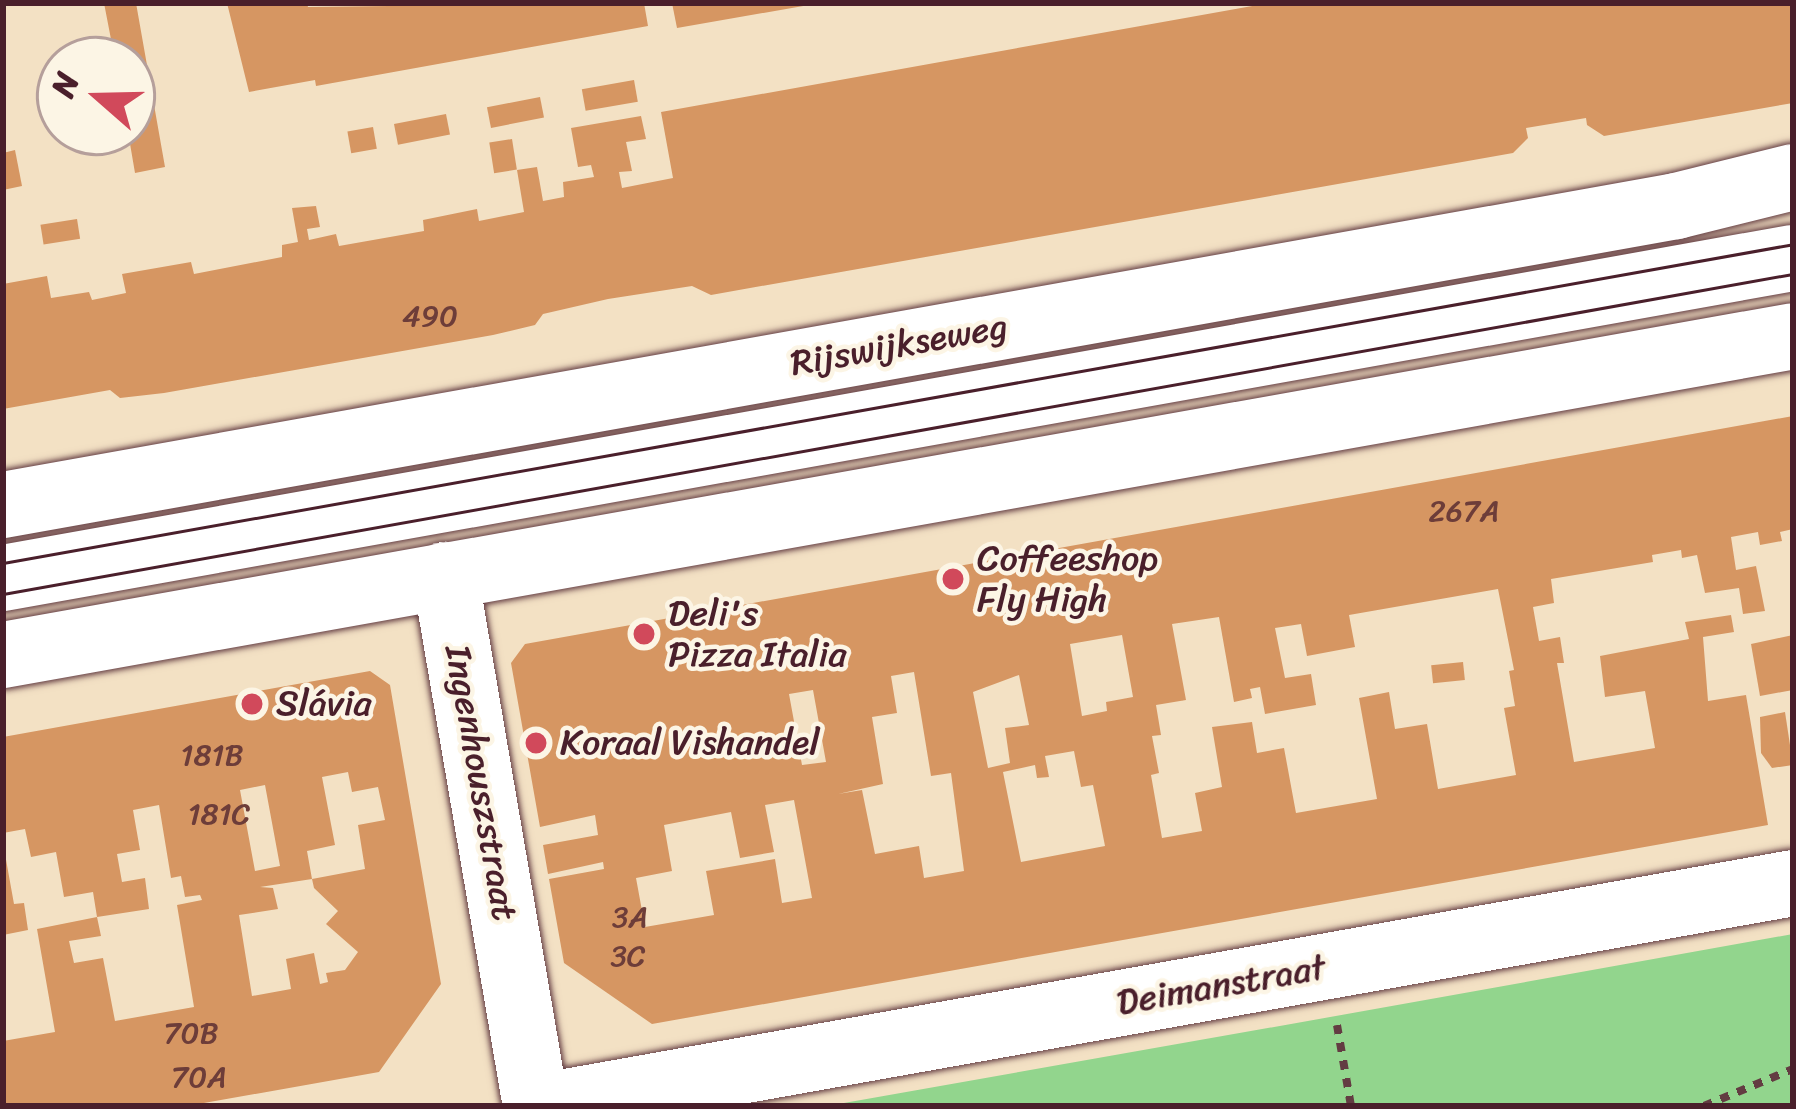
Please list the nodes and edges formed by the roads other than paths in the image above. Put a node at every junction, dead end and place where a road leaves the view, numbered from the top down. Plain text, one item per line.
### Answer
1 (1793, 177) edge
2 (1793, 258) edge
3 (1793, 336) edge
4 (3, 505) edge
5 (3, 578) edge
6 (449, 599) junction
7 (3, 655) edge
8 (1793, 883) edge
9 (540, 1106) edge

1 - 4 main road, Rijswijkseweg
2 - 5 main road, Rijswijkseweg
3 - 6 main road
6 - 7 main road
6 - 9 main road, Ingenhouszstraat
8 - 9 main road, Deimanstraat

